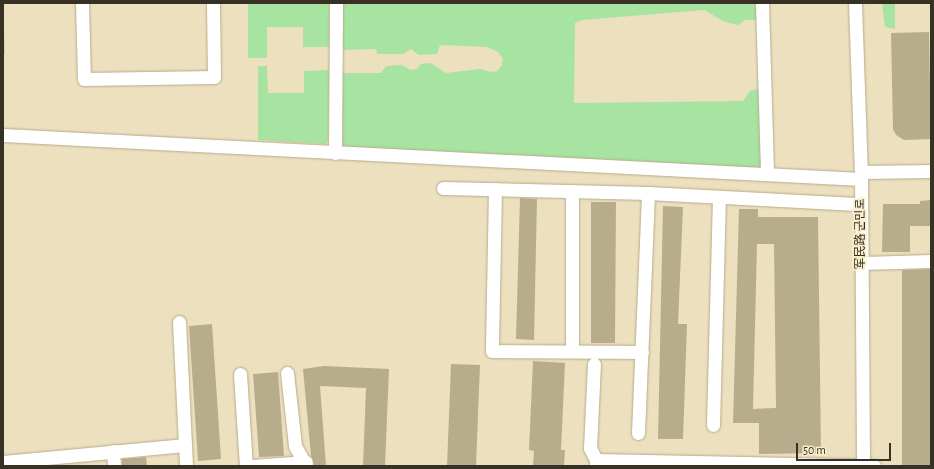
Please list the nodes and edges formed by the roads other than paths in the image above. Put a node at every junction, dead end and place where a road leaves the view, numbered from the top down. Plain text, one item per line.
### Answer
1 (82, 3) edge
2 (213, 3) edge
3 (336, 3) edge
4 (762, 3) edge
5 (855, 3) edge
6 (3, 135) edge
7 (335, 153) junction
8 (931, 171) edge
9 (767, 174) junction
10 (861, 176) junction
11 (444, 188) dead end
12 (495, 189) junction
13 (572, 191) junction
14 (648, 193) junction
15 (719, 197) junction
16 (861, 204) junction
17 (931, 261) edge
18 (861, 264) junction
19 (179, 322) dead end
20 (572, 351) junction
21 (642, 352) junction
22 (594, 364) dead end
23 (287, 373) dead end
24 (240, 374) dead end
25 (713, 425) dead end
26 (638, 433) dead end
27 (185, 445) junction
28 (113, 452) junction
29 (3, 462) edge
30 (35, 462) edge
31 (596, 463) edge
32 (306, 464) edge
33 (651, 464) edge
34 (699, 464) edge
35 (744, 464) edge
36 (786, 465) edge
37 (114, 466) edge
38 (186, 466) edge
39 (246, 466) edge
40 (252, 466) edge
41 (867, 466) edge

1 - 2 street
3 - 7 street
4 - 9 street
5 - 10 street, 军民路 군민로
6 - 7 street
7 - 9 street
8 - 10 street
9 - 10 street
10 - 16 street, 军民路 군민로
11 - 12 street
12 - 13 street
12 - 20 street
13 - 14 street
13 - 20 street
14 - 15 street
14 - 21 street
15 - 16 street
15 - 25 street
16 - 18 street, 军民路 군민로
17 - 18 street
18 - 41 street, 军民路 군민로
19 - 27 street
20 - 21 street
21 - 26 street
22 - 31 street
23 - 32 street
24 - 39 street
27 - 28 street
27 - 38 street
28 - 30 street
28 - 37 street
29 - 30 street
31 - 33 street
32 - 40 street
33 - 34 street
34 - 35 street
35 - 36 street
36 - 41 street

